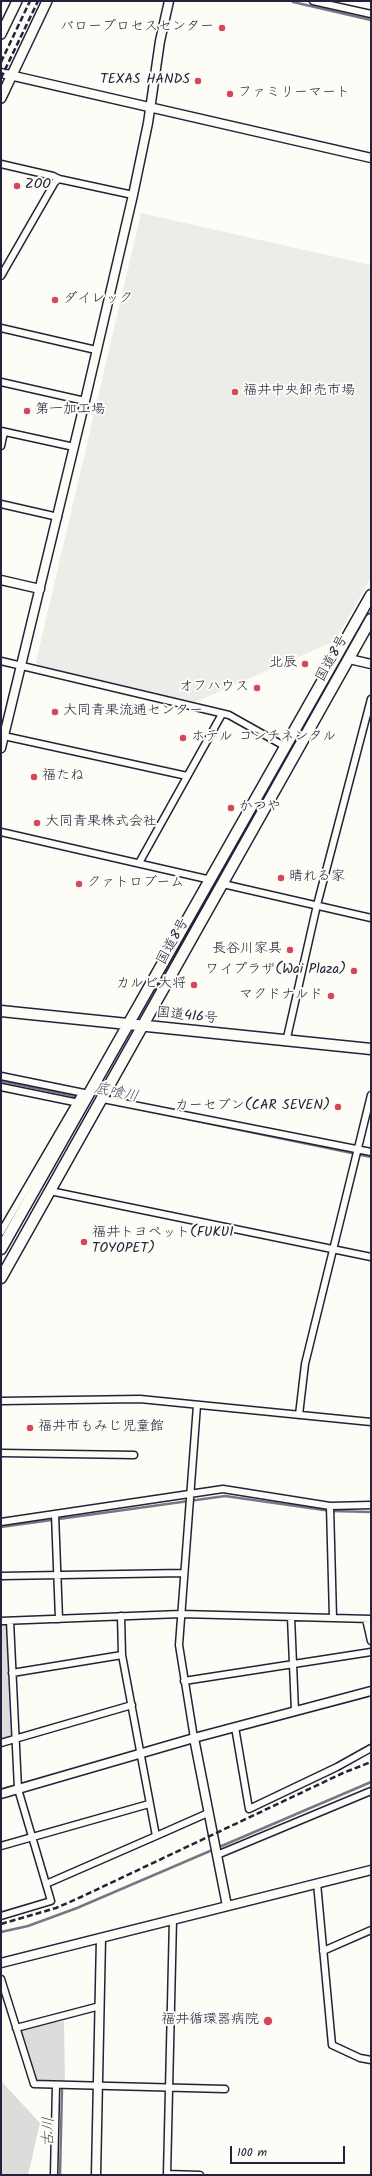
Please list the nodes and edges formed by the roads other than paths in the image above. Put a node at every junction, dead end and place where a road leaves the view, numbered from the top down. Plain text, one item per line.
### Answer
1 (17, 1) edge
2 (47, 1) edge
3 (169, 1) edge
4 (313, 1) edge
5 (371, 14) edge
6 (1, 34) edge
7 (1, 73) edge
8 (13, 75) junction
9 (1, 98) edge
10 (150, 107) junction
11 (371, 158) edge
12 (1, 164) edge
13 (59, 179) junction
14 (133, 195) junction
15 (1, 276) edge
16 (1, 328) edge
17 (96, 350) junction
18 (1, 382) edge
19 (85, 401) junction
20 (3, 432) edge
21 (1, 446) edge
22 (74, 448) junction
23 (1, 504) edge
24 (58, 517) junction
25 (1, 580) edge
26 (40, 589) junction
27 (371, 595) edge
28 (371, 619) edge
29 (349, 659) junction
30 (1, 661) edge
31 (371, 664) edge
32 (22, 667) junction
33 (371, 698) edge
34 (222, 714) junction
35 (4, 736) junction
36 (286, 747) junction
37 (1, 748) edge
38 (187, 776) junction
39 (1, 832) edge
40 (139, 863) junction
41 (211, 880) junction
42 (222, 884) junction
43 (317, 905) junction
44 (371, 918) edge
45 (1, 1011) edge
46 (128, 1025) junction
47 (143, 1027) junction
48 (286, 1042) junction
49 (371, 1049) edge
50 (1, 1076) edge
51 (1, 1087) edge
52 (86, 1093) junction
53 (371, 1095) edge
54 (103, 1099) junction
55 (80, 1103) junction
56 (358, 1149) junction
57 (371, 1152) edge
58 (50, 1191) junction
59 (1, 1232) edge
60 (1, 1249) edge
61 (333, 1250) junction
62 (371, 1257) edge
63 (1, 1278) edge
64 (1, 1401) edge
65 (197, 1405) junction
66 (299, 1415) junction
67 (371, 1422) edge
68 (1, 1453) edge
69 (134, 1455) dead end
70 (190, 1495) junction
71 (330, 1506) junction
72 (371, 1506) edge
73 (55, 1514) junction
74 (1, 1522) edge
75 (184, 1573) junction
76 (58, 1574) junction
77 (1, 1576) edge
78 (181, 1614) junction
79 (121, 1616) junction
80 (291, 1617) junction
81 (332, 1618) junction
82 (60, 1619) junction
83 (368, 1619) edge
84 (1, 1621) edge
85 (10, 1621) junction
86 (371, 1641) edge
87 (371, 1652) edge
88 (122, 1655) junction
89 (293, 1665) junction
90 (12, 1674) junction
91 (184, 1681) junction
92 (371, 1691) edge
93 (132, 1704) junction
94 (295, 1711) junction
95 (235, 1727) junction
96 (194, 1738) junction
97 (15, 1739) junction
98 (1, 1743) edge
99 (371, 1748) edge
100 (141, 1754) junction
101 (18, 1789) junction
102 (371, 1791) edge
103 (1, 1794) edge
104 (149, 1804) junction
105 (208, 1813) junction
106 (156, 1836) junction
107 (31, 1838) junction
108 (1, 1846) edge
109 (217, 1855) junction
110 (371, 1870) edge
111 (317, 1883) junction
112 (46, 1884) junction
113 (227, 1906) junction
114 (1, 1916) edge
115 (172, 1919) junction
116 (371, 1930) edge
117 (101, 1938) junction
118 (324, 1951) junction
119 (1, 1963) edge
120 (1, 1979) edge
121 (100, 2006) junction
122 (16, 2028) junction
123 (371, 2060) edge
124 (56, 2085) junction
125 (98, 2086) junction
126 (168, 2087) junction
127 (225, 2088) dead end
128 (167, 2174) edge
129 (54, 2175) edge
130 (96, 2175) edge
131 (200, 2175) edge

1 - 6 main road
2 - 8 main road
3 - 10 street
4 - 5 street
7 - 8 street
8 - 9 main road
8 - 10 street
10 - 11 street
10 - 14 street
12 - 13 street
13 - 14 street
13 - 15 street
14 - 17 street
16 - 17 street
17 - 19 street
18 - 19 street
19 - 22 street
20 - 21 street
20 - 22 street
22 - 24 street
23 - 24 street
24 - 26 street
25 - 26 street
26 - 32 street
27 - 36 highway, 国道8号
28 - 29 highway, 国道8号
29 - 31 street
29 - 42 highway, 国道8号
30 - 32 street
32 - 34 street
32 - 35 street
33 - 43 street
34 - 36 street
34 - 38 street
35 - 37 street
35 - 38 street
36 - 41 highway, 国道8号
38 - 40 street
39 - 40 street
40 - 41 street
41 - 46 highway, 国道8号
42 - 43 street
42 - 47 highway, 国道8号
43 - 44 street
43 - 48 street
45 - 46 highway, 国道416号
46 - 47 highway, 国道416号
46 - 52 highway, 国道8号
47 - 48 highway, 国道416号
47 - 54 highway, 国道8号
48 - 49 highway, 国道416号
50 - 52 street
51 - 55 street
52 - 55 highway, 国道8号
53 - 56 street
54 - 56 street
54 - 58 highway, 国道8号
55 - 59 street
55 - 60 highway, 国道8号
56 - 57 street
56 - 61 street
58 - 61 street
58 - 63 highway, 国道8号
61 - 62 street
61 - 66 street
64 - 65 street
65 - 66 street
65 - 70 street
66 - 67 street
68 - 69 street
70 - 71 street
70 - 73 street
70 - 75 street
71 - 72 street
71 - 81 street
73 - 74 street
73 - 76 street
75 - 76 street
75 - 78 street
76 - 77 street
76 - 82 street
78 - 79 street
78 - 80 street
78 - 91 street
79 - 82 street
79 - 88 street
80 - 81 street
80 - 89 street
81 - 83 street
82 - 85 street
83 - 86 street
84 - 85 street
85 - 90 street
87 - 89 street
88 - 90 street
88 - 93 street
89 - 91 street
89 - 94 street
90 - 97 street
91 - 96 street
92 - 94 street
93 - 97 street
93 - 100 street
94 - 95 street
95 - 96 street
95 - 99 street
96 - 100 street
96 - 105 street
97 - 98 street
97 - 101 street
100 - 101 street
100 - 104 street
101 - 103 street
101 - 107 street
102 - 109 street
104 - 106 street
104 - 107 street
105 - 106 street
105 - 109 street
106 - 112 street
107 - 108 street
107 - 112 street
109 - 113 street
110 - 111 street
111 - 113 street
111 - 118 street
112 - 114 street
113 - 115 street
115 - 117 street
115 - 126 street
116 - 118 street
117 - 119 street
117 - 121 street
118 - 123 street
120 - 122 street
121 - 122 street
121 - 125 street
122 - 124 street
124 - 125 street
124 - 129 street
125 - 126 street
125 - 130 street
126 - 127 street
126 - 128 street
128 - 131 street

